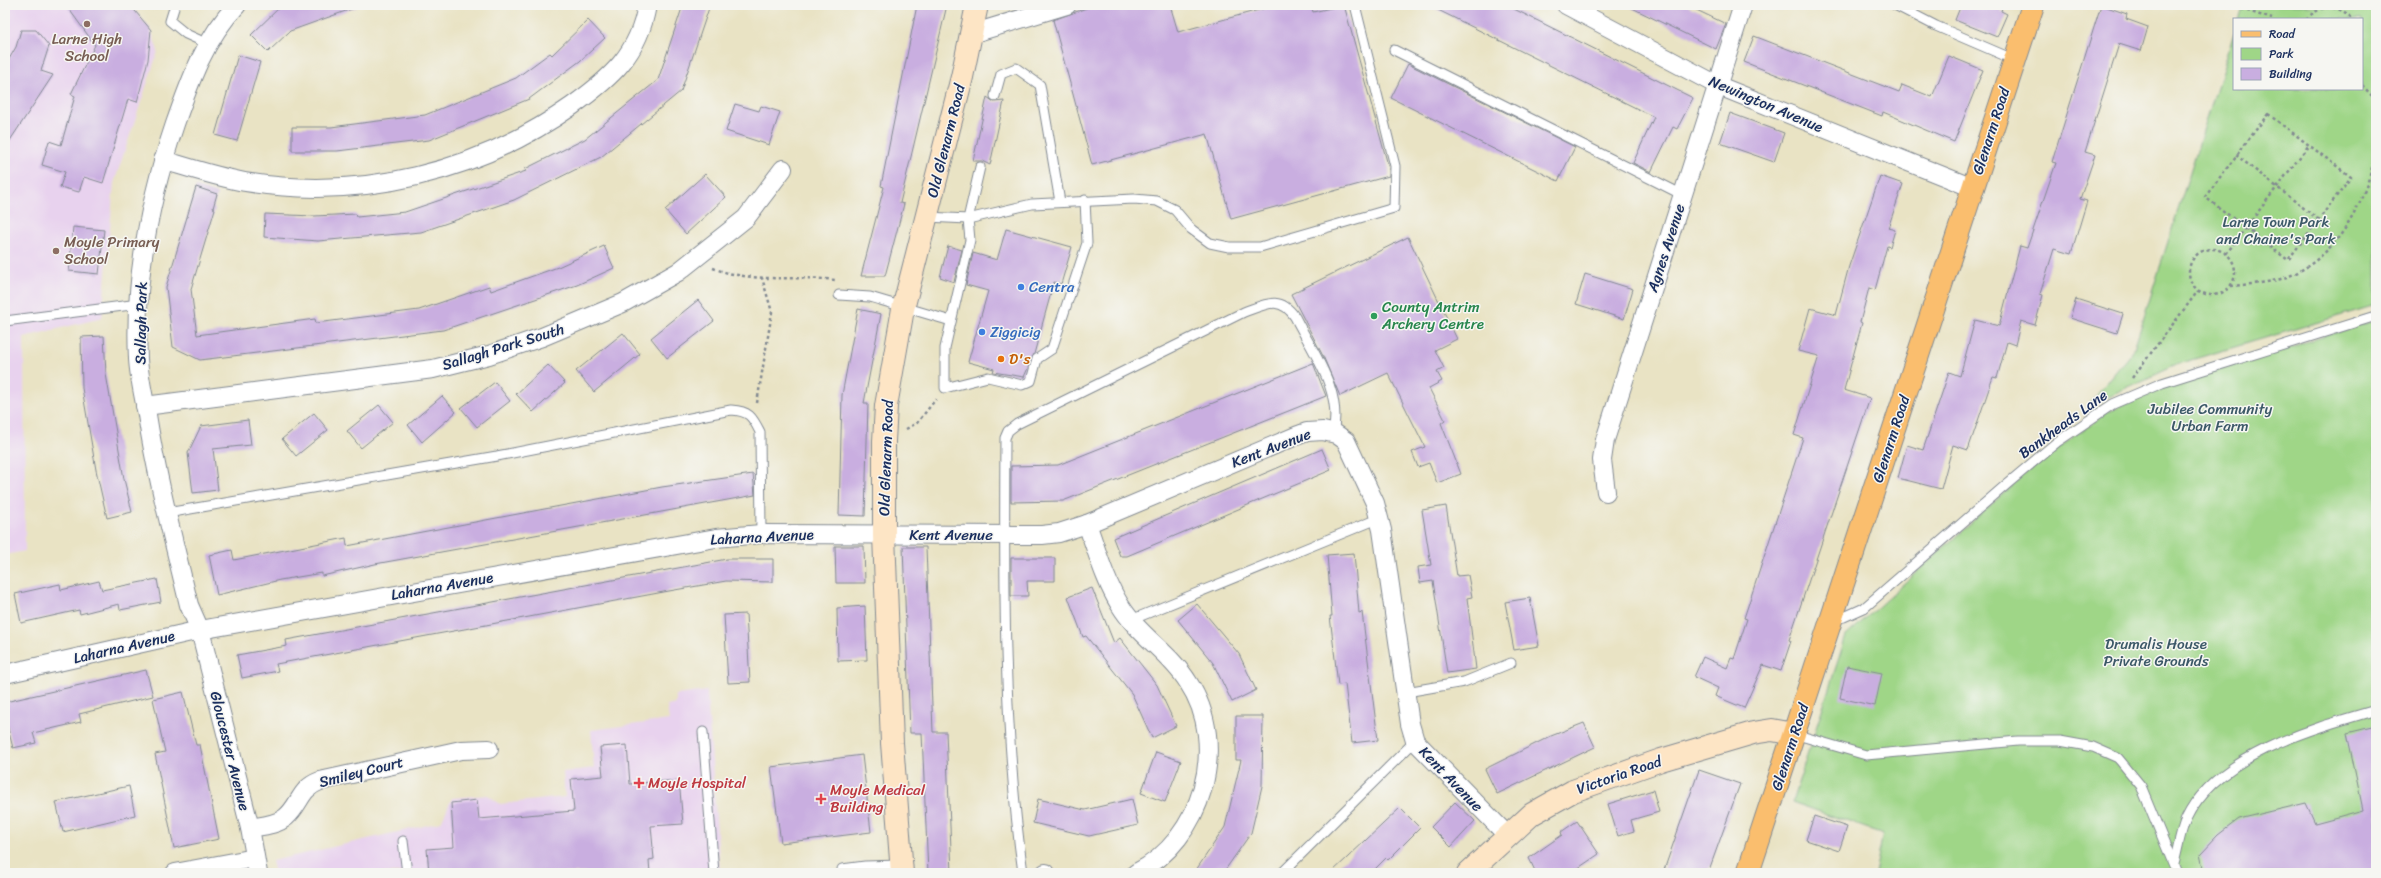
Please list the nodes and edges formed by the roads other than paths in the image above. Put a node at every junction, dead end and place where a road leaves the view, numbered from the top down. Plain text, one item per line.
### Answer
1 (175, 5) edge
2 (237, 5) edge
3 (646, 5) edge
4 (977, 5) edge
5 (1068, 5) edge
6 (1355, 5) edge
7 (1566, 5) edge
8 (1743, 5) edge
9 (1895, 5) edge
10 (2033, 5) edge
11 (971, 34) junction
12 (208, 44) junction
13 (1394, 50) dead end
14 (2015, 60) junction
15 (1719, 86) junction
16 (995, 96) dead end
17 (163, 160) junction
18 (980, 167) dead end
19 (783, 169) dead end
20 (1973, 188) junction
21 (1683, 195) junction
22 (1085, 200) junction
23 (1060, 202) junction
24 (927, 217) junction
25 (968, 219) junction
26 (838, 295) dead end
27 (139, 304) junction
28 (904, 309) junction
29 (2376, 316) edge
30 (5, 321) edge
31 (952, 321) junction
32 (145, 406) junction
33 (1333, 433) junction
34 (1606, 492) dead end
35 (168, 513) junction
36 (1380, 518) junction
37 (1087, 524) junction
38 (761, 534) junction
39 (884, 535) junction
40 (1004, 535) junction
41 (1131, 620) junction
42 (1830, 620) junction
43 (200, 630) junction
44 (1511, 663) dead end
45 (5, 674) edge
46 (1406, 692) junction
47 (2376, 710) edge
48 (703, 732) dead end
49 (1794, 734) junction
50 (1415, 741) junction
51 (489, 749) dead end
52 (250, 828) junction
53 (1506, 835) junction
54 (404, 841) dead end
55 (2174, 863) junction
56 (257, 866) edge
57 (842, 869) dead end
58 (901, 869) edge
59 (175, 873) edge
60 (407, 873) edge
61 (714, 873) edge
62 (1023, 873) edge
63 (1136, 873) edge
64 (1282, 873) edge
65 (1468, 873) edge
66 (1748, 873) edge
67 (2178, 873) edge

1 - 12 lane
2 - 12 street, Sallagh Park
3 - 17 street
4 - 11 street, Old Glenarm Road
5 - 11 street
6 - 22 lane
7 - 15 street, Newington Avenue
8 - 15 street, Agnes Avenue
9 - 14 lane
10 - 14 main road, Glenarm Road
11 - 24 street, Old Glenarm Road
12 - 17 street, Sallagh Park
13 - 21 lane
14 - 20 main road, Glenarm Road
15 - 20 street, Newington Avenue
15 - 21 street, Agnes Avenue
16 - 23 lane
17 - 27 street, Sallagh Park
18 - 25 lane
19 - 32 street, Sallagh Park South
20 - 42 main road, Glenarm Road
21 - 34 street, Agnes Avenue
22 - 23 lane
22 - 31 lane
23 - 25 lane
24 - 25 lane
24 - 28 street, Old Glenarm Road
25 - 31 lane
26 - 28 lane
27 - 30 lane
27 - 32 street, Sallagh Park
28 - 31 lane
28 - 39 street, Old Glenarm Road
29 - 42 lane, Bankheads Lane
32 - 35 street, Sallagh Park
33 - 36 street, Kent Avenue
33 - 37 street, Kent Avenue
33 - 40 lane
35 - 38 lane
35 - 43 street, Sallagh Park
36 - 41 lane
36 - 46 street, Kent Avenue
37 - 40 street, Kent Avenue
37 - 41 street
38 - 39 street, Laharna Avenue
38 - 43 street, Laharna Avenue
39 - 40 street, Kent Avenue
39 - 58 street, Old Glenarm Road
40 - 62 lane
41 - 63 street
42 - 49 main road, Glenarm Road
43 - 45 street, Laharna Avenue
43 - 52 street, Gloucester Avenue
44 - 46 lane
46 - 50 street, Kent Avenue
47 - 55 lane
48 - 61 lane
49 - 53 street, Victoria Road
49 - 55 lane
49 - 66 main road, Glenarm Road
50 - 53 street, Kent Avenue
50 - 64 lane
51 - 52 street, Smiley Court
52 - 56 street, Gloucester Avenue
53 - 65 street, Victoria Road
54 - 60 lane
55 - 67 lane
56 - 59 street
57 - 58 lane

